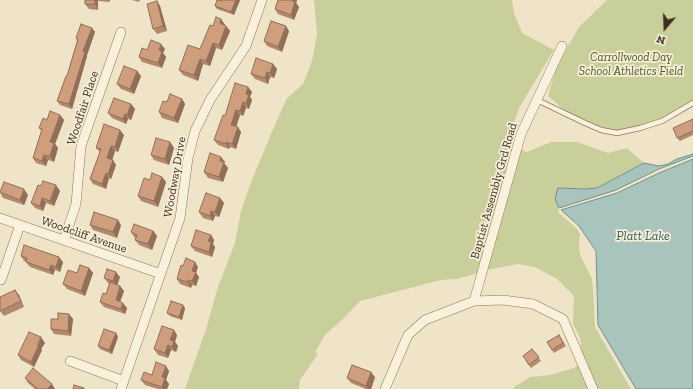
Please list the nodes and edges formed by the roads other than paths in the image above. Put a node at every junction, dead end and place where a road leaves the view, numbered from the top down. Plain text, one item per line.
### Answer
1 (262, 0) edge
2 (121, 32) dead end
3 (562, 46) dead end
4 (537, 100) junction
5 (693, 103) edge
6 (0, 218) edge
7 (20, 225) junction
8 (64, 240) junction
9 (161, 274) junction
10 (1, 280) edge
11 (474, 301) junction
12 (70, 361) dead end
13 (122, 385) edge
14 (385, 389) edge
15 (593, 389) edge

1 - 9 street, Woodway Drive
2 - 8 street, Woodfair Place
3 - 4 street, Baptist Assembly Grd Road
4 - 5 lane
4 - 11 street, Baptist Assembly Grd Road
6 - 7 street, Woodcliff Avenue
7 - 8 street, Woodcliff Avenue
7 - 10 street
8 - 9 street, Woodcliff Avenue
9 - 13 street, Woodway Drive
11 - 14 street
11 - 15 street
12 - 13 street

